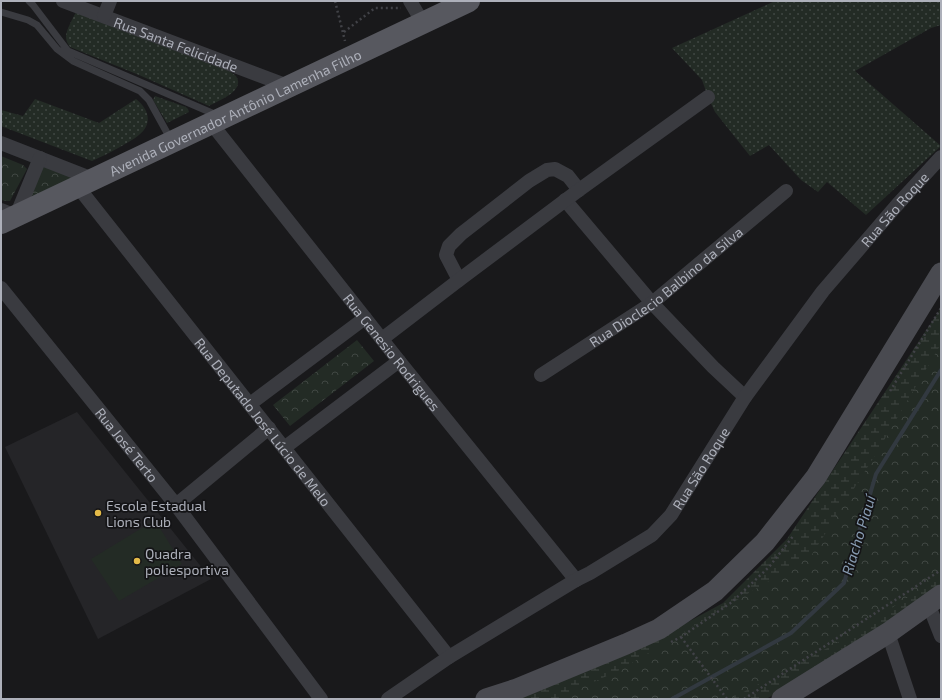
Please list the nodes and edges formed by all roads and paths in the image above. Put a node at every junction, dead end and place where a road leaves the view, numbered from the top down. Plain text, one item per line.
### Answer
1 (29, 1) edge
2 (63, 1) edge
3 (110, 1) edge
4 (335, 1) edge
5 (469, 1) edge
6 (416, 10) edge
7 (1, 12) edge
8 (104, 16) junction
9 (344, 32) junction
10 (348, 58) junction
11 (288, 86) junction
12 (708, 98) dead end
13 (217, 120) junction
14 (172, 141) junction
15 (1, 143) edge
16 (941, 157) edge
17 (40, 158) junction
18 (85, 183) junction
19 (579, 190) junction
20 (786, 191) dead end
21 (565, 200) junction
22 (6, 216) edge
23 (941, 273) edge
24 (459, 280) junction
25 (1, 288) edge
26 (652, 303) junction
27 (365, 318) junction
28 (382, 340) junction
29 (399, 361) junction
30 (541, 375) dead end
31 (745, 397) junction
32 (250, 404) junction
33 (269, 428) junction
34 (284, 448) junction
35 (176, 505) junction
36 (941, 570) edge
37 (576, 580) junction
38 (935, 599) edge
39 (940, 628) edge
40 (888, 633) junction
41 (681, 637) dead end
42 (449, 658) junction
43 (321, 699) edge
44 (388, 699) edge
45 (486, 699) edge
46 (727, 699) edge
47 (744, 699) edge
48 (782, 699) edge
49 (910, 699) edge

1 - 13 lane
2 - 8 street, Rua Santa Felicidade
3 - 8 street
4 - 9 path
5 - 6 main road, Avenida Governador Antônio Lamenha Filho
6 - 9 path
6 - 10 main road, Avenida Governador Antônio Lamenha Filho
7 - 14 lane
8 - 11 street, Rua Santa Felicidade
9 - 10 path
10 - 11 main road, Avenida Governador Antônio Lamenha Filho
11 - 13 main road, Avenida Governador Antônio Lamenha Filho
12 - 19 street
13 - 14 main road, Avenida Governador Antônio Lamenha Filho
13 - 27 street, Rua Genesio Rodrigues
14 - 18 main road, Avenida Governador Antônio Lamenha Filho
15 - 17 street
16 - 31 street, Rua São Roque
17 - 18 street
17 - 22 street
18 - 22 main road, Avenida Governador Antônio Lamenha Filho
18 - 32 street, Rua Deputado José Lúcio de Melo
19 - 21 street
19 - 24 street
20 - 26 street, Rua Dioclecio Balbino da Silva
21 - 24 street
21 - 26 street
23 - 45 main road
24 - 28 street
25 - 35 street, Rua José Terto
26 - 30 street, Rua Dioclecio Balbino da Silva
26 - 31 street
27 - 28 street, Rua Genesio Rodrigues
27 - 32 street
28 - 29 street, Rua Genesio Rodrigues
29 - 34 street
29 - 37 street, Rua Genesio Rodrigues
31 - 37 street, Rua São Roque
32 - 33 street, Rua Deputado José Lúcio de Melo
33 - 34 street, Rua Deputado José Lúcio de Melo
33 - 35 street
34 - 42 street, Rua Deputado José Lúcio de Melo
35 - 43 street, Rua José Terto
36 - 47 path
37 - 42 street, Rua São Roque
38 - 39 street
38 - 40 main road
40 - 48 main road
40 - 49 street
41 - 46 path
42 - 44 street, Rua São Roque

